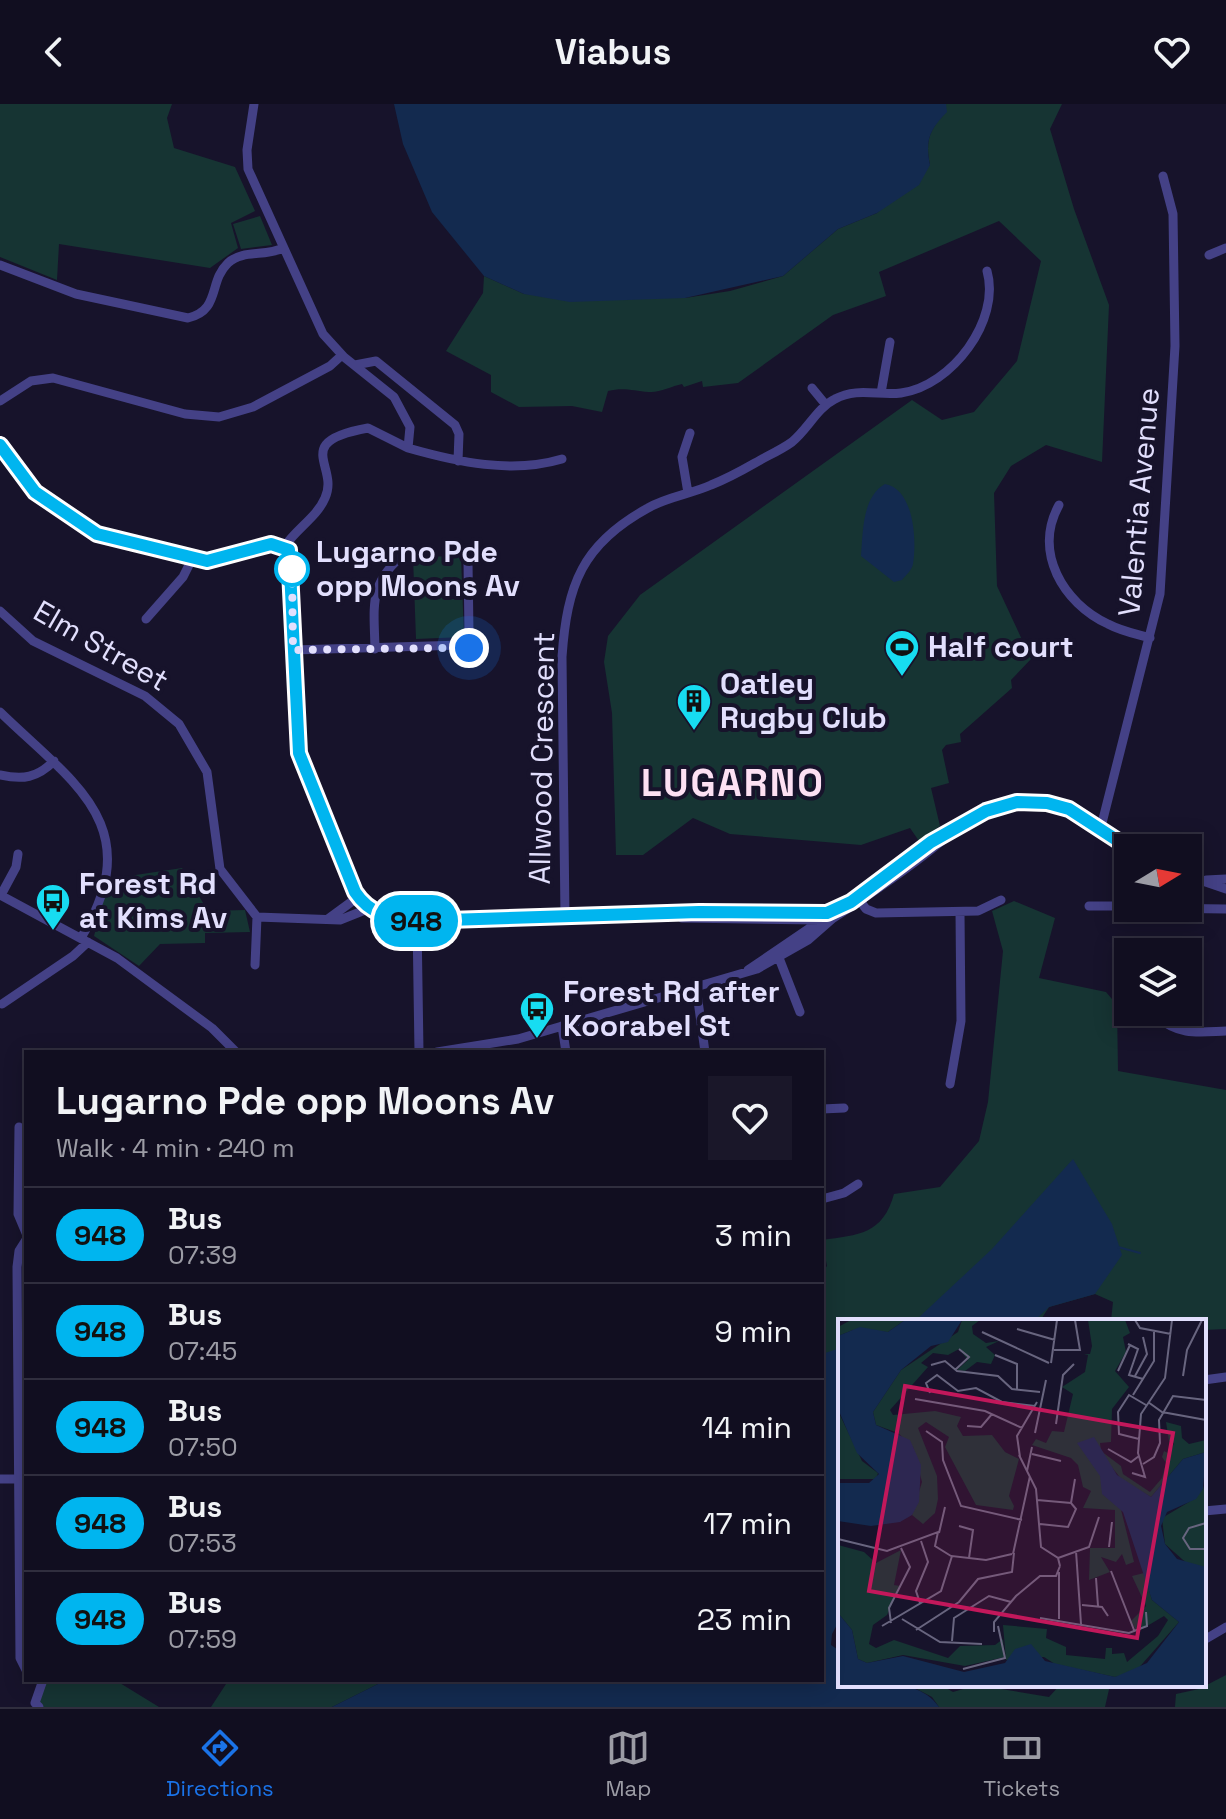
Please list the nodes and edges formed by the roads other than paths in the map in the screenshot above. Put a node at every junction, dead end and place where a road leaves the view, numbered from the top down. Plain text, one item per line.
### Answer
1 (254, 104) edge
2 (1163, 176) dead end
3 (283, 248) junction
4 (1226, 248) edge
5 (1209, 255) dead end
6 (0, 265) edge
7 (987, 271) dead end
8 (890, 342) dead end
9 (342, 355) junction
10 (355, 365) junction
11 (812, 388) dead end
12 (881, 393) junction
13 (0, 401) edge
14 (826, 405) junction
15 (690, 433) dead end
16 (0, 445) edge
17 (408, 448) junction
18 (562, 459) dead end
19 (458, 461) junction
20 (688, 493) junction
21 (1059, 505) dead end
22 (285, 546) junction
23 (407, 552) dead end
24 (192, 559) junction
25 (468, 562) dead end
26 (0, 611) edge
27 (146, 619) dead end
28 (1150, 638) junction
29 (375, 649) junction
30 (293, 650) junction
31 (0, 712) edge
32 (54, 761) junction
33 (0, 775) edge
34 (1101, 827) junction
35 (1114, 837) edge
36 (18, 854) dead end
37 (1226, 879) edge
38 (1203, 880) joint
39 (1226, 889) edge
40 (1, 895) edge
41 (358, 897) junction
42 (859, 900) junction
43 (1001, 900) dead end
44 (1089, 906) dead end
45 (1114, 906) edge
46 (370, 908) junction
47 (1202, 909) edge
48 (1226, 909) edge
49 (960, 912) junction
50 (844, 913) junction
51 (876, 913) junction
52 (647, 916) junction
53 (257, 917) junction
54 (800, 917) junction
55 (565, 918) junction
56 (328, 919) junction
57 (825, 919) junction
58 (417, 921) junction
59 (807, 931) junction
60 (84, 940) junction
61 (779, 958) junction
62 (255, 965) dead end
63 (748, 970) junction
64 (696, 986) junction
65 (2, 1004) dead end
66 (800, 1012) dead end
67 (562, 1026) junction
68 (1169, 1026) edge
69 (1226, 1031) edge
70 (234, 1050) edge
71 (419, 1050) edge
72 (449, 1050) edge
73 (566, 1050) edge
74 (705, 1050) edge
75 (950, 1084) dead end
76 (844, 1108) dead end
77 (824, 1109) edge
78 (19, 1127) dead end
79 (858, 1184) dead end
80 (824, 1198) edge
81 (24, 1228) edge
82 (24, 1243) edge
83 (23, 1369) edge
84 (1226, 1377) edge
85 (1206, 1380) edge
86 (0, 1479) edge
87 (20, 1479) junction
88 (1226, 1509) edge
89 (1206, 1511) edge
90 (1226, 1627) edge
91 (1206, 1639) edge
92 (24, 1666) edge
93 (43, 1682) edge
94 (39, 1707) edge

1 - 3 street
2 - 28 street, Valentia Avenue
3 - 6 street
3 - 9 street
4 - 5 street
7 - 12 street, Allwood Crescent
8 - 12 street
9 - 10 street
9 - 13 street
10 - 17 street
10 - 19 street
11 - 14 street
12 - 14 street, Allwood Crescent
14 - 20 street, Allwood Crescent
15 - 20 street
16 - 24 street
17 - 19 street
17 - 22 street
18 - 19 street
20 - 55 street, Allwood Crescent
21 - 28 street
22 - 24 street
22 - 30 street
23 - 29 street
24 - 27 street
25 - 29 street
26 - 53 street, Elm Street
28 - 34 street, Valentia Avenue
29 - 30 street
30 - 41 street
31 - 32 street
32 - 33 street
32 - 60 street
34 - 35 street
34 - 42 street
36 - 40 street
37 - 38 street
38 - 39 street
40 - 60 street
41 - 46 street
41 - 56 street
42 - 50 street
42 - 51 street
42 - 57 street
43 - 49 street
44 - 45 street
46 - 56 street
46 - 58 street
47 - 48 street
49 - 51 street
49 - 75 street
50 - 51 street
50 - 57 street
52 - 54 street
52 - 55 street
52 - 57 street
53 - 56 street
53 - 62 street
54 - 57 street
54 - 59 street
55 - 58 street
57 - 59 street
57 - 61 street
58 - 71 street
59 - 63 street
60 - 65 street
60 - 70 street
61 - 63 street
61 - 66 street
63 - 64 street
64 - 67 street
64 - 74 street
67 - 72 street
67 - 73 street
68 - 69 street
76 - 77 street
78 - 81 street
79 - 80 street
82 - 83 street
83 - 87 street
84 - 85 street
86 - 87 street
87 - 92 street
88 - 89 street
90 - 91 street
93 - 94 street

